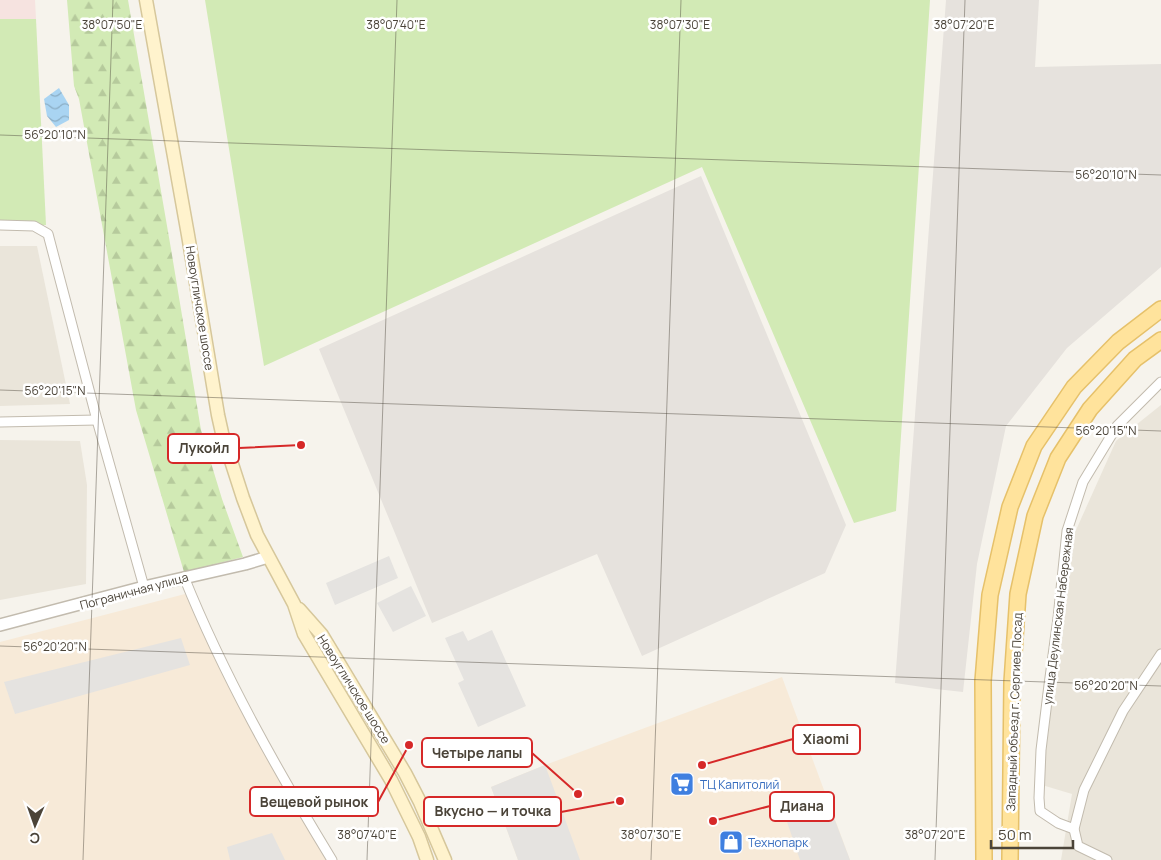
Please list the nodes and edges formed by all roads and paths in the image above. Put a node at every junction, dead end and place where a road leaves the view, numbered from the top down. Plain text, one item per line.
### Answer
1 (146, 0) edge
2 (0, 225) edge
3 (1161, 309) edge
4 (1161, 340) edge
5 (1161, 382) edge
6 (98, 420) junction
7 (0, 422) edge
8 (268, 557) junction
9 (184, 578) junction
10 (144, 587) junction
11 (294, 604) junction
12 (0, 625) edge
13 (1161, 654) edge
14 (1074, 829) junction
15 (332, 860) edge
16 (427, 860) edge
17 (445, 860) edge
18 (984, 860) edge
19 (1010, 860) edge
20 (1107, 860) edge

1 - 8 main road, Новоугличское шоссе
2 - 6 street
3 - 18 main road
4 - 19 main road, Западный объезд г. Сергиев Посад
5 - 14 street, улица Деулинская Набережная
6 - 7 street
6 - 10 street
8 - 9 street, Пограничная улица
8 - 11 main road, Новоугличское шоссе
9 - 10 street, Пограничная улица
9 - 15 street
10 - 12 street, Пограничная улица
11 - 16 main road, Новоугличское шоссе
11 - 17 main road, Новоугличское шоссе
13 - 14 street
14 - 20 street

